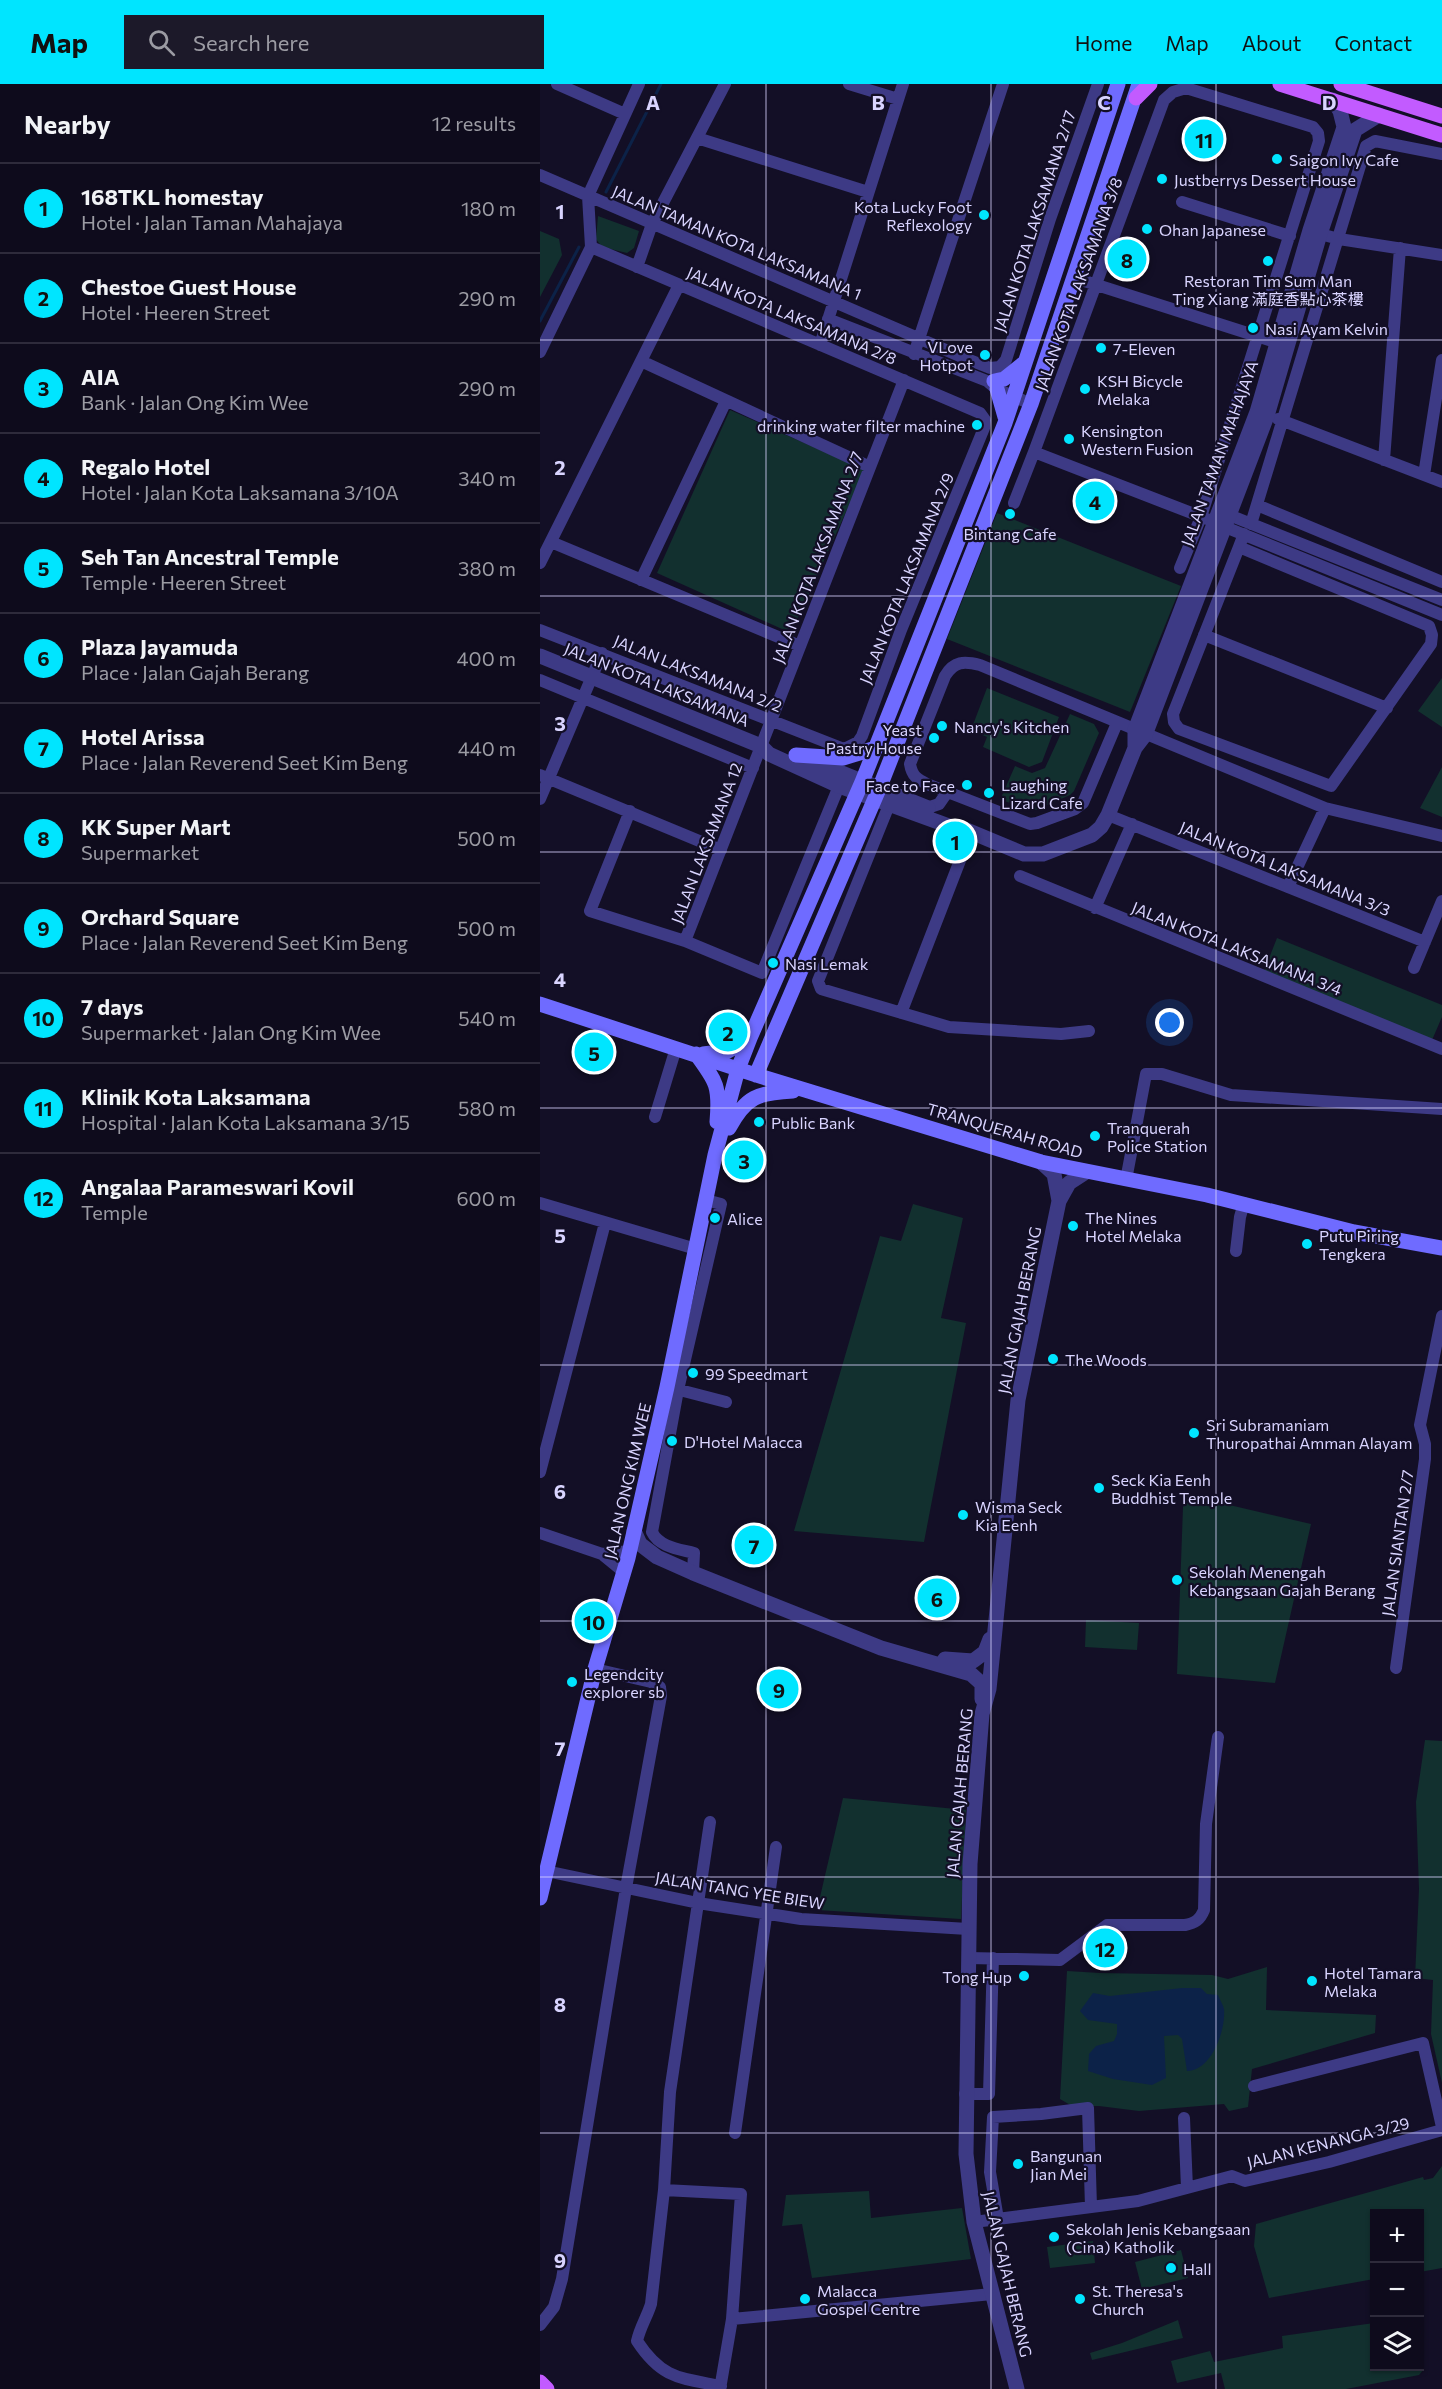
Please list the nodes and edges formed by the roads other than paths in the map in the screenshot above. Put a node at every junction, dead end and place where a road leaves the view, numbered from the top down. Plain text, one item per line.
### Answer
1 (557, 84) edge
2 (639, 84) edge
3 (725, 84) edge
4 (849, 84) edge
5 (903, 84) edge
6 (1003, 84) edge
7 (1098, 84) edge
8 (1118, 84) edge
9 (1150, 84) edge
10 (1280, 84) edge
11 (1341, 84) edge
12 (1138, 91) edge
13 (898, 99) junction
14 (1333, 100) junction
15 (625, 114) junction
16 (1379, 115) junction
17 (1442, 116) edge
18 (1442, 135) edge
19 (697, 138) junction
20 (1442, 154) edge
21 (540, 175) edge
22 (868, 192) junction
23 (588, 196) junction
24 (1182, 202) dead end
25 (652, 224) junction
26 (1320, 234) junction
27 (1290, 236) junction
28 (1339, 239) junction
29 (591, 247) junction
30 (1400, 248) junction
31 (1442, 255) edge
32 (637, 267) junction
33 (1075, 278) junction
34 (1095, 283) junction
35 (679, 285) junction
36 (832, 302) junction
37 (828, 319) junction
38 (1258, 336) junction
39 (920, 339) junction
40 (1282, 344) junction
41 (820, 345) junction
42 (540, 352) edge
43 (914, 354) junction
44 (1442, 360) edge
45 (1027, 361) junction
46 (641, 362) junction
47 (904, 380) junction
48 (994, 380) junction
49 (1015, 392) junction
50 (1033, 399) junction
51 (726, 401) junction
52 (980, 413) joint
53 (1262, 414) junction
54 (1283, 421) junction
55 (1005, 423) junction
56 (1034, 452) junction
57 (1384, 460) junction
58 (870, 467) junction
59 (1424, 475) junction
60 (1442, 482) edge
61 (1014, 503) dead end
62 (1257, 505) junction
63 (1218, 520) junction
64 (1248, 529) junction
65 (550, 542) junction
66 (1239, 547) junction
67 (540, 563) edge
68 (1180, 567) dead end
69 (641, 580) junction
70 (1442, 582) edge
71 (1442, 600) edge
72 (1442, 615) edge
73 (540, 630) edge
74 (1204, 635) junction
75 (800, 646) junction
76 (602, 653) junction
77 (540, 656) edge
78 (591, 676) junction
79 (540, 680) edge
80 (583, 698) junction
81 (1387, 708) junction
82 (771, 720) junction
83 (1117, 723) junction
84 (1140, 732) junction
85 (761, 746) junction
86 (844, 748) joint
87 (876, 748) junction
88 (796, 755) junction
89 (753, 768) junction
90 (544, 777) edge
91 (839, 786) junction
92 (860, 788) junction
93 (948, 791) junction
94 (881, 798) junction
95 (540, 799) edge
96 (927, 808) junction
97 (1325, 808) junction
98 (630, 811) junction
99 (1108, 815) junction
100 (1132, 824) junction
101 (967, 830) junction
102 (1442, 836) edge
103 (721, 850) junction
104 (1020, 876) dead end
105 (1288, 887) junction
106 (1442, 901) edge
107 (1095, 908) junction
108 (685, 941) junction
109 (1425, 942) junction
110 (1414, 968) dead end
111 (540, 1004) edge
112 (901, 1013) junction
113 (1089, 1030) dead end
114 (750, 1038) junction
115 (768, 1045) junction
116 (676, 1048) junction
117 (1442, 1049) edge
118 (696, 1054) junction
119 (738, 1069) junction
120 (756, 1075) junction
121 (805, 1090) junction
122 (1442, 1109) edge
123 (655, 1117) dead end
124 (715, 1155) junction
125 (1041, 1162) junction
126 (1086, 1172) junction
127 (1126, 1179) junction
128 (706, 1200) junction
129 (1059, 1201) junction
130 (540, 1203) edge
131 (1244, 1203) junction
132 (605, 1223) junction
133 (1442, 1248) edge
134 (696, 1249) junction
135 (1236, 1251) dead end
136 (1442, 1316) edge
137 (673, 1388) junction
138 (726, 1402) dead end
139 (540, 1472) edge
140 (634, 1531) junction
141 (540, 1533) edge
142 (629, 1551) junction
143 (602, 1554) junction
144 (624, 1572) junction
145 (693, 1573) junction
146 (996, 1613) junction
147 (926, 1660) junction
148 (1395, 1668) dead end
149 (596, 1669) junction
150 (982, 1714) junction
151 (1218, 1737) dead end
152 (710, 1822) dead end
153 (776, 1847) dead end
154 (546, 1871) junction
155 (626, 1888) junction
156 (540, 1898) edge
157 (698, 1903) junction
158 (765, 1913) junction
159 (968, 1929) junction
160 (968, 1958) junction
161 (993, 1958) junction
162 (1254, 2086) dead end
163 (965, 2094) junction
164 (1184, 2118) dead end
165 (1442, 2129) edge
166 (735, 2133) dead end
167 (1187, 2188) junction
168 (664, 2190) junction
169 (1091, 2207) junction
170 (998, 2219) junction
171 (974, 2222) junction
172 (992, 2294) junction
173 (732, 2319) junction
174 (540, 2325) edge
175 (540, 2382) edge
176 (721, 2387) edge
177 (547, 2389) edge
178 (1017, 2389) edge

1 - 15 street
2 - 15 street
3 - 19 street
4 - 13 street
5 - 13 street
6 - 39 street
7 - 48 street, JALAN KOTA LAKSAMANA 2/17
8 - 45 main road, JALAN ONG KIM WEE
9 - 12 main road
10 - 14 main road
11 - 17 main road
12 - 33 main road
13 - 22 street
14 - 16 main road
14 - 40 street, JALAN TAMAN MAHAJAYA
15 - 23 street
16 - 18 main road
16 - 26 street, JALAN TAMAN MAHAJAYA
19 - 22 street
19 - 25 street
20 - 28 street
21 - 23 street, JALAN TAMAN KOTA LAKSAMANA 1
22 - 36 street
23 - 25 street, JALAN TAMAN KOTA LAKSAMANA 1
23 - 29 street
24 - 27 street
25 - 32 street
25 - 36 street, JALAN TAMAN KOTA LAKSAMANA 1
26 - 28 street
26 - 40 street, JALAN TAMAN MAHAJAYA
27 - 34 street, JALAN KOTA LAKSAMANA 3/8
27 - 38 street
28 - 30 street
28 - 54 street
29 - 32 street, JALAN KOTA LAKSAMANA 2/8
29 - 42 street
30 - 31 street
30 - 57 street
32 - 35 street, JALAN KOTA LAKSAMANA 2/8
33 - 34 street
33 - 50 main road
34 - 38 street
34 - 56 street, JALAN KOTA LAKSAMANA 3/8
35 - 41 street, JALAN KOTA LAKSAMANA 2/8
35 - 46 street
36 - 37 street
36 - 39 street, JALAN TAMAN KOTA LAKSAMANA 1
37 - 41 street
37 - 43 street
38 - 40 street
38 - 63 street
39 - 43 street
39 - 48 street, JALAN TAMAN KOTA LAKSAMANA 1
40 - 53 street, JALAN TAMAN MAHAJAYA
41 - 47 street, JALAN KOTA LAKSAMANA 2/8
43 - 48 street
44 - 59 street
45 - 48 main road
45 - 49 main road, JALAN ONG KIM WEE
46 - 51 street
46 - 65 street
47 - 52 street, JALAN KOTA LAKSAMANA 2/8
47 - 58 street, JALAN KOTA LAKSAMANA 2/7
48 - 49 street
48 - 55 main road
49 - 50 street
49 - 55 main road, JALAN ONG KIM WEE
50 - 94 main road
51 - 58 street
51 - 69 street
52 - 86 street, JALAN KOTA LAKSAMANA 2/9
53 - 54 street
53 - 63 street, JALAN TAMAN MAHAJAYA
53 - 63 street, JALAN TAMAN MAHAJAYA
54 - 57 street
54 - 62 street
55 - 87 main road, JALAN ONG KIM WEE
56 - 61 street, JALAN KOTA LAKSAMANA 3/8
56 - 63 street
57 - 59 street
58 - 75 street, JALAN KOTA LAKSAMANA 2/7
59 - 60 street
62 - 64 street
62 - 70 street
63 - 64 street
63 - 68 street
63 - 84 street, JALAN TAMAN MAHAJAYA
63 - 84 street, JALAN TAMAN MAHAJAYA
64 - 66 street
64 - 71 street
64 - 72 street
65 - 67 street
65 - 69 street
66 - 74 street
66 - 81 street
69 - 75 street
73 - 76 street, JALAN LAKSAMANA 2/2
74 - 81 street
74 - 81 street
75 - 82 street, JALAN KOTA LAKSAMANA 2/7
76 - 78 street
76 - 82 street, JALAN LAKSAMANA 2/2
77 - 78 street, JALAN KOTA LAKSAMANA
78 - 80 street
78 - 85 street, JALAN KOTA LAKSAMANA
79 - 80 street
80 - 89 street
80 - 90 street
82 - 85 street, JALAN KOTA LAKSAMANA 2/7
82 - 86 street, JALAN LAKSAMANA 2/2
83 - 84 street
83 - 93 street
83 - 93 street
84 - 97 street
84 - 99 street, JALAN TAMAN MAHAJAYA
85 - 88 street, JALAN KOTA LAKSAMANA
85 - 89 street, JALAN LAKSAMANA 12
85 - 91 street, JALAN KOTA LAKSAMANA
87 - 88 main road
87 - 92 main road, JALAN ONG KIM WEE
88 - 92 street, JALAN KOTA LAKSAMANA
89 - 103 street, JALAN LAKSAMANA 12
90 - 95 street
90 - 98 street
91 - 92 street, JALAN KOTA LAKSAMANA
91 - 108 street, JALAN LAKSAMANA 12
92 - 94 street, JALAN KOTA LAKSAMANA
92 - 114 main road, JALAN ONG KIM WEE
93 - 96 street
94 - 96 street, JALAN TAMAN MAHAJAYA
94 - 101 street, JALAN TAMAN MAHAJAYA
94 - 112 street
94 - 115 main road
96 - 101 street, JALAN TAMAN MAHAJAYA
97 - 102 street
97 - 105 street
98 - 103 street
98 - 108 street
99 - 100 street, JALAN KOTA LAKSAMANA 3/3
99 - 101 street, JALAN TAMAN MAHAJAYA
100 - 105 street, JALAN KOTA LAKSAMANA 3/3
100 - 107 street
101 - 112 street
103 - 108 street, JALAN LAKSAMANA 12
104 - 107 street, JALAN KOTA LAKSAMANA 3/4
105 - 109 street, JALAN KOTA LAKSAMANA 3/3
106 - 109 street
107 - 117 street, JALAN KOTA LAKSAMANA 3/4
109 - 110 street
111 - 116 main road, TRANQUERAH ROAD
112 - 113 street
114 - 118 main road
114 - 119 main road, JALAN ONG KIM WEE
115 - 120 main road
115 - 121 main road
116 - 118 main road, TRANQUERAH ROAD
116 - 123 street
118 - 119 main road, TRANQUERAH ROAD
118 - 124 main road
119 - 120 main road, TRANQUERAH ROAD
119 - 124 main road, JALAN ONG KIM WEE
120 - 121 main road, TRANQUERAH ROAD
121 - 124 main road
121 - 125 main road, TRANQUERAH ROAD
122 - 127 street
124 - 128 main road, JALAN ONG KIM WEE
125 - 126 main road, TRANQUERAH ROAD
125 - 129 street, JALAN GAJAH BERANG
126 - 127 main road, TRANQUERAH ROAD
126 - 129 street, JALAN GAJAH BERANG
127 - 131 main road, TRANQUERAH ROAD
128 - 134 main road, JALAN ONG KIM WEE
128 - 137 street
129 - 146 street, JALAN GAJAH BERANG
130 - 132 street
131 - 133 main road, TRANQUERAH ROAD
131 - 135 street
132 - 134 street
132 - 139 street
134 - 137 main road, JALAN ONG KIM WEE
136 - 148 street, JALAN SIANTAN 2/7
137 - 138 street
137 - 140 main road, JALAN ONG KIM WEE
137 - 145 street
140 - 142 main road, JALAN ONG KIM WEE
140 - 145 street
141 - 143 street
142 - 143 street
142 - 144 main road, JALAN ONG KIM WEE
143 - 144 street
144 - 149 main road, JALAN ONG KIM WEE
145 - 147 street
146 - 147 street
146 - 150 street, JALAN GAJAH BERANG
147 - 150 street
149 - 154 main road, JALAN ONG KIM WEE
149 - 155 street
150 - 159 street, JALAN GAJAH BERANG
151 - 161 street
152 - 157 street
153 - 158 street
154 - 155 street, JALAN TANG YEE BIEW
154 - 156 main road, JALAN ONG KIM WEE
155 - 157 street, JALAN TANG YEE BIEW
155 - 174 street
157 - 158 street, JALAN TANG YEE BIEW
157 - 168 street
158 - 159 street, JALAN TANG YEE BIEW
158 - 166 street
159 - 160 street, JALAN GAJAH BERANG
160 - 161 street
160 - 163 street, JALAN GAJAH BERANG
161 - 163 street
162 - 165 street
163 - 171 street, JALAN GAJAH BERANG
164 - 167 street
165 - 167 street, JALAN KENANGA 3/29
167 - 169 street, JALAN KENANGA 3/29
168 - 173 street
168 - 176 street
169 - 170 street, JALAN KENANGA 3/29
169 - 170 street
170 - 171 street, JALAN KENANGA 3/29
171 - 172 street, JALAN GAJAH BERANG
172 - 173 street
172 - 178 street, JALAN GAJAH BERANG
173 - 176 street
175 - 177 main road

